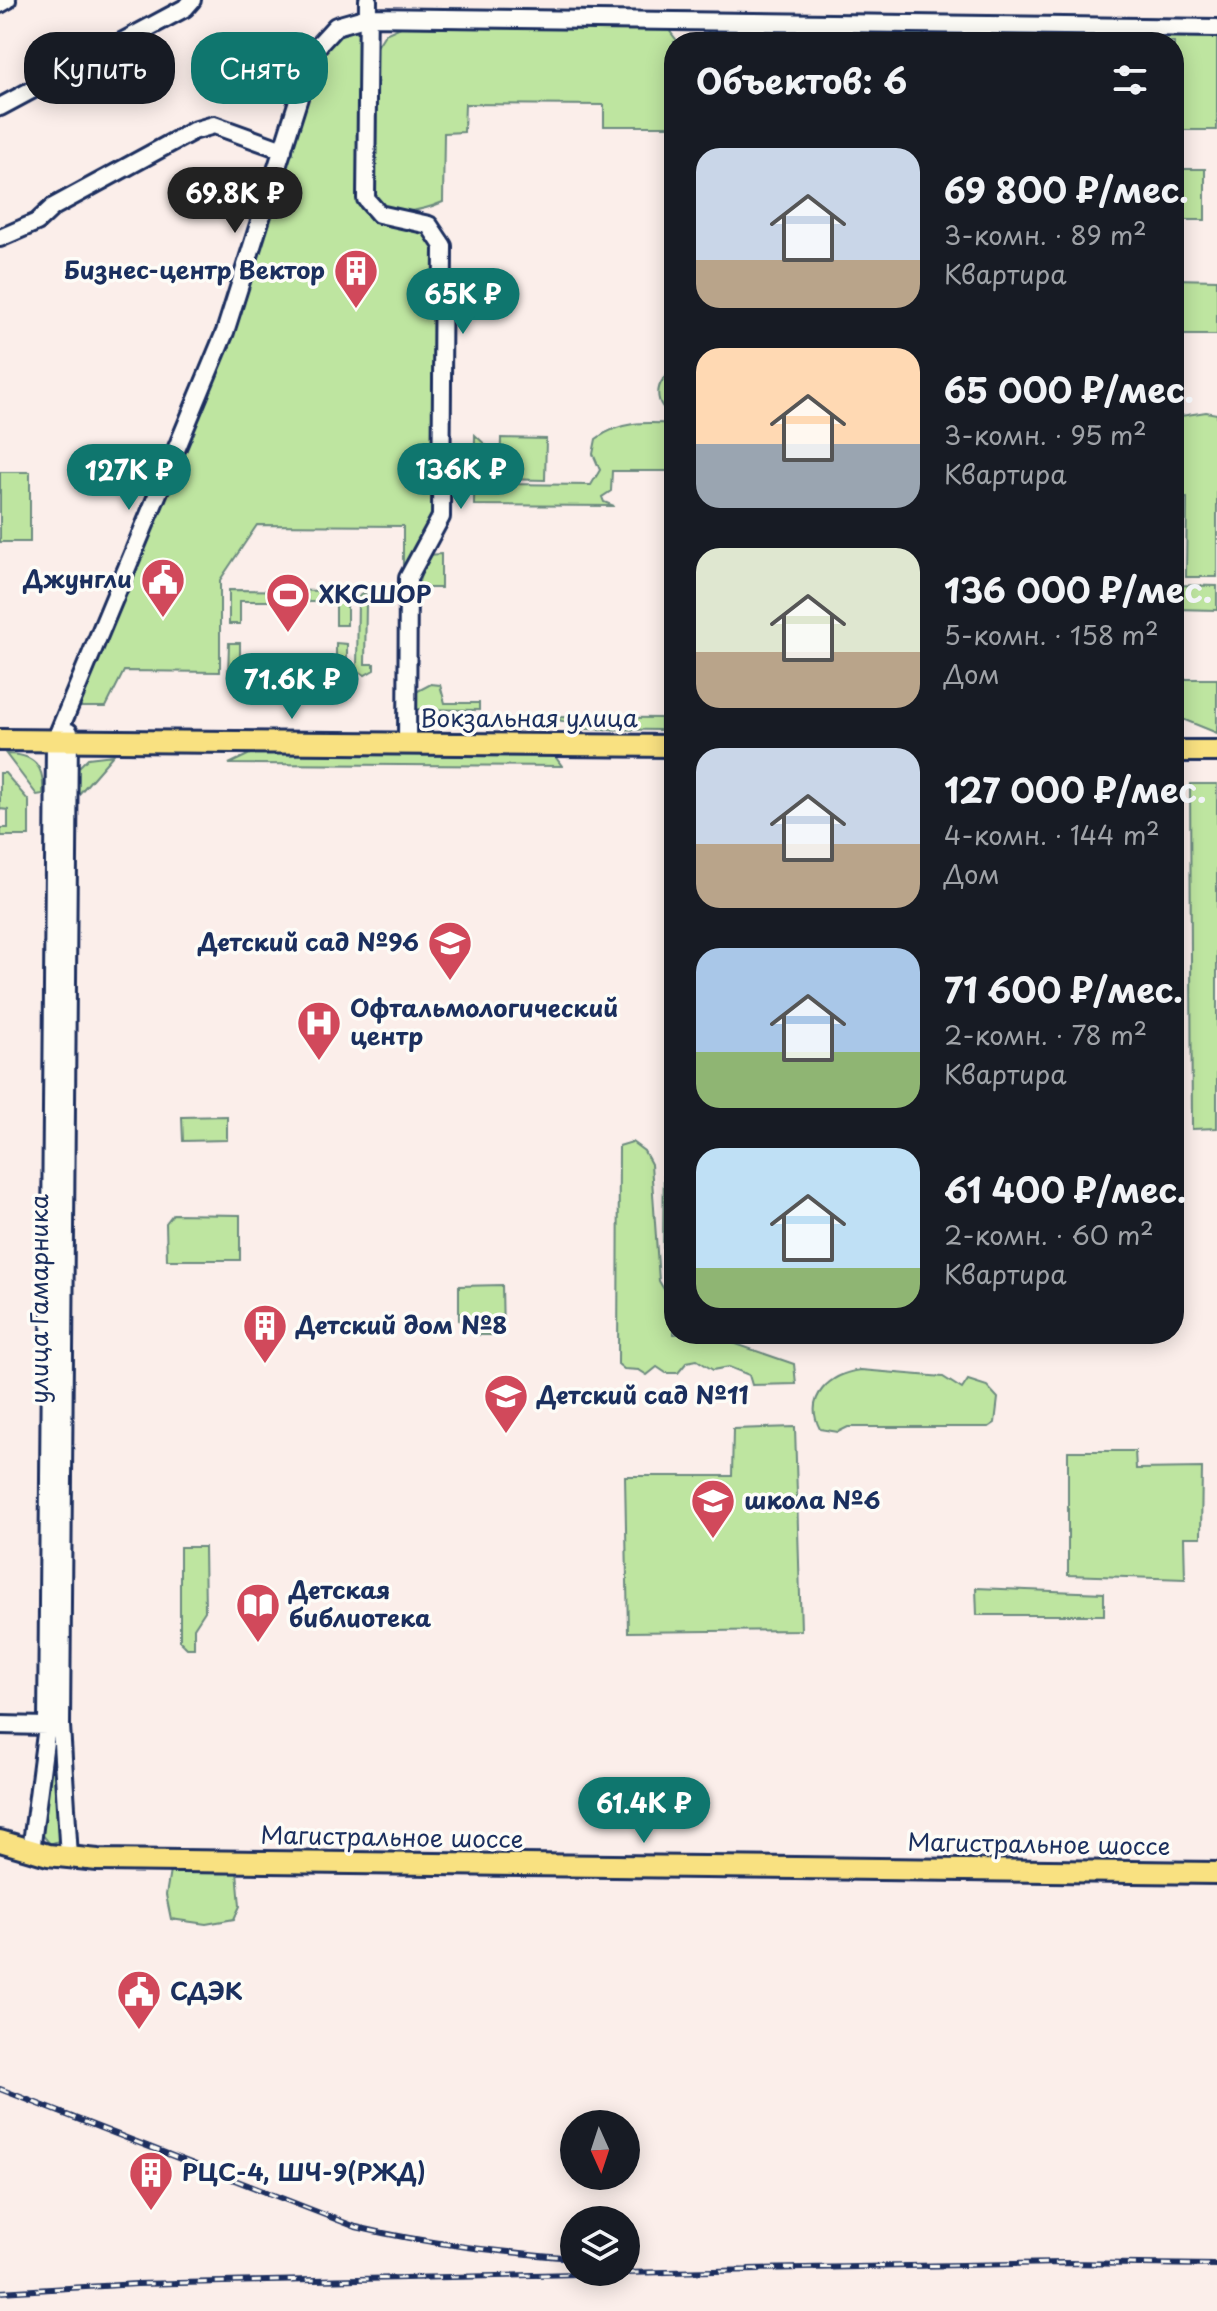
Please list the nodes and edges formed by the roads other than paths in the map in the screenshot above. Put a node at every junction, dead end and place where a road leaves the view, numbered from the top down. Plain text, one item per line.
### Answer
1 (7, 0) edge
2 (192, 0) edge
3 (0, 4) edge
4 (368, 8) edge
5 (1217, 28) edge
6 (0, 107) edge
7 (283, 150) junction
8 (0, 238) edge
9 (0, 740) edge
10 (62, 741) junction
11 (407, 744) junction
12 (664, 746) edge
13 (1184, 751) edge
14 (1217, 751) edge
15 (0, 1725) edge
16 (47, 1726) junction
17 (38, 1796) junction
18 (66, 1798) junction
19 (0, 1841) edge
20 (31, 1851) junction
21 (69, 1857) junction
22 (1217, 1873) edge

1 - 3 street
2 - 6 street
4 - 5 street
4 - 7 street
4 - 11 street
7 - 8 street
7 - 10 street
9 - 10 main road, Вокзальная улица
10 - 11 main road, Вокзальная улица
10 - 16 street, улица Гамарника
10 - 18 street, улица Гамарника
11 - 12 main road, Вокзальная улица
13 - 14 main road
15 - 16 street
16 - 17 street, улица Гамарника
17 - 18 street
17 - 20 street, улица Гамарника
18 - 21 street, улица Гамарника
19 - 20 main road, Магистральное шоссе
20 - 21 main road, Магистральное шоссе
21 - 22 main road, Магистральное шоссе

